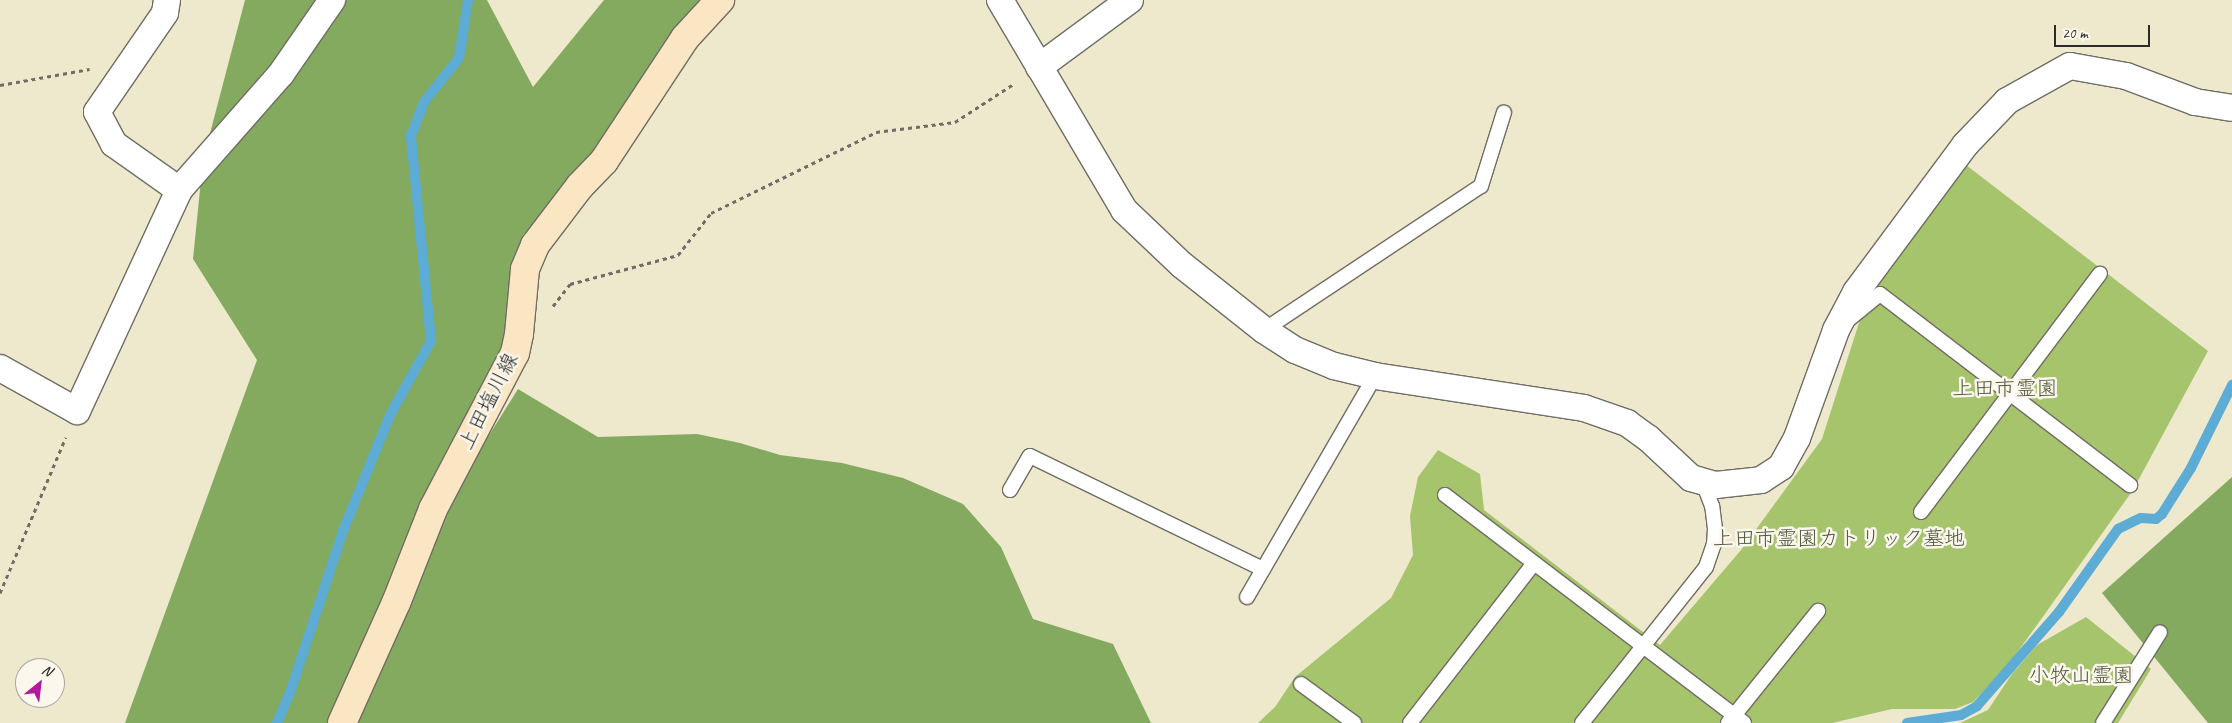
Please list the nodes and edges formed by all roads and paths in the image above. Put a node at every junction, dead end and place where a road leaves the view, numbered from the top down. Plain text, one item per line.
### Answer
1 (167, 0) edge
2 (332, 0) edge
3 (720, 0) edge
4 (1000, 0) edge
5 (1130, 0) edge
6 (133, 62) junction
7 (1039, 67) junction
8 (0, 85) edge
9 (2232, 108) edge
10 (1504, 112) dead end
11 (179, 190) junction
12 (2100, 274) dead end
13 (1264, 330) junction
14 (1836, 330) junction
15 (520, 334) junction
16 (0, 368) edge
17 (1374, 376) junction
18 (2010, 393) junction
19 (77, 411) junction
20 (1703, 483) junction
21 (2130, 485) dead end
22 (1010, 490) dead end
23 (1445, 495) dead end
24 (1922, 512) dead end
25 (1534, 563) junction
26 (1264, 569) junction
27 (0, 593) edge
28 (1247, 597) dead end
29 (1818, 611) dead end
30 (2160, 632) dead end
31 (1643, 646) junction
32 (1301, 684) dead end
33 (1735, 720) edge
34 (342, 723) edge
35 (1354, 723) edge
36 (1410, 723) edge
37 (1582, 723) edge
38 (2103, 723) edge

1 - 6 street
2 - 11 street
3 - 15 main road, 上田塩川線
4 - 7 street
5 - 7 street
6 - 8 path
6 - 11 street
7 - 13 street
7 - 15 path
9 - 14 street
10 - 13 lane
11 - 19 street
12 - 18 lane
13 - 17 street
14 - 18 lane
14 - 20 street
15 - 34 main road, 上田塩川線
16 - 19 street
17 - 20 street
17 - 26 lane
18 - 21 lane
18 - 24 lane
19 - 27 path
20 - 31 lane
22 - 26 lane
23 - 25 lane
25 - 31 lane
25 - 36 lane
26 - 28 lane
29 - 33 lane
30 - 38 lane
31 - 33 lane
31 - 37 lane
32 - 35 lane

